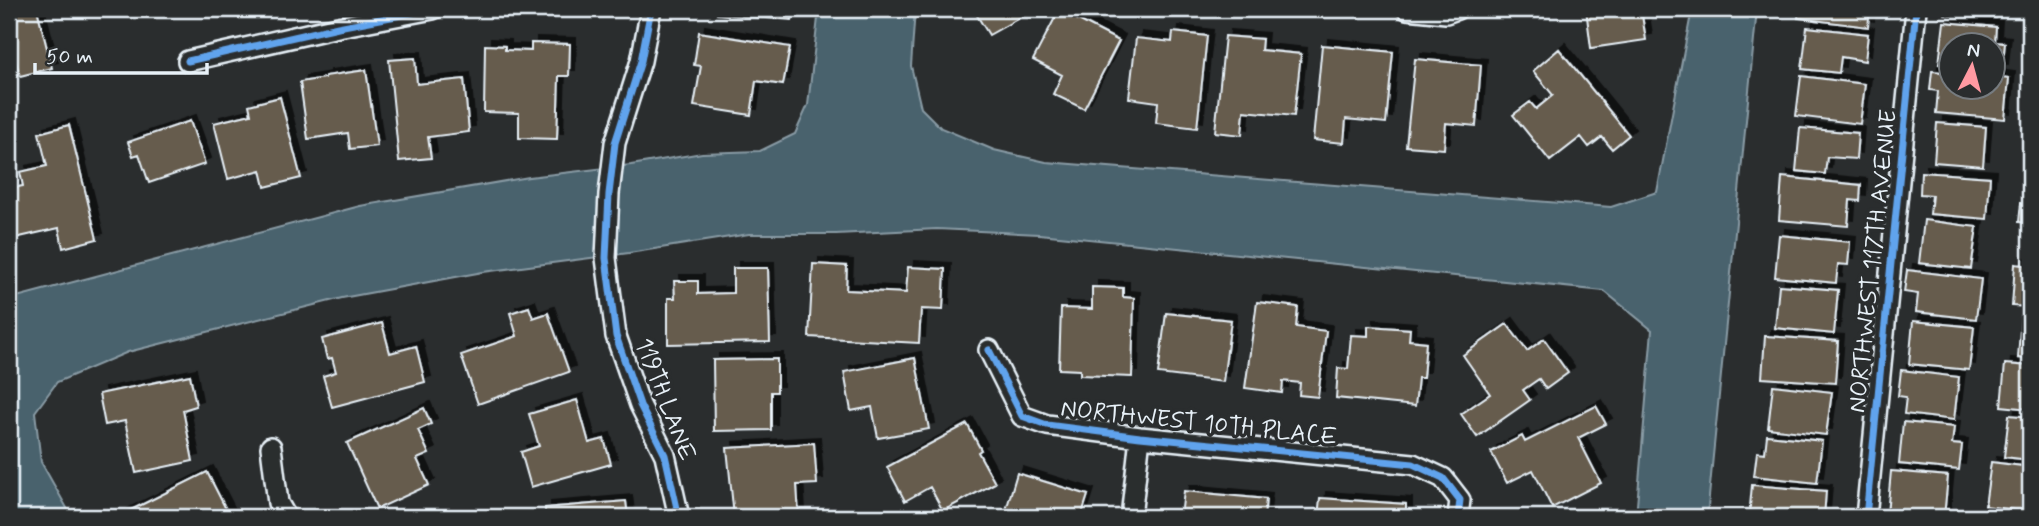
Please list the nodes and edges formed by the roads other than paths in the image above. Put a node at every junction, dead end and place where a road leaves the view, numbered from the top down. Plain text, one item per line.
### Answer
1 (433, 9) edge
2 (651, 9) edge
3 (1407, 9) edge
4 (1457, 9) edge
5 (1916, 9) edge
6 (188, 61) dead end
7 (989, 350) dead end
8 (1140, 437) junction
9 (271, 447) dead end
10 (286, 517) edge
11 (679, 517) edge
12 (1131, 517) edge
13 (1458, 517) edge
14 (1866, 517) edge

1 - 6 street
2 - 11 street, 119TH LANE
3 - 4 street
5 - 14 street, NORTHWEST 117TH AVENUE
7 - 8 street, NORTHWEST 10TH PLACE
8 - 12 street
8 - 13 street, NORTHWEST 10TH PLACE
9 - 10 street

